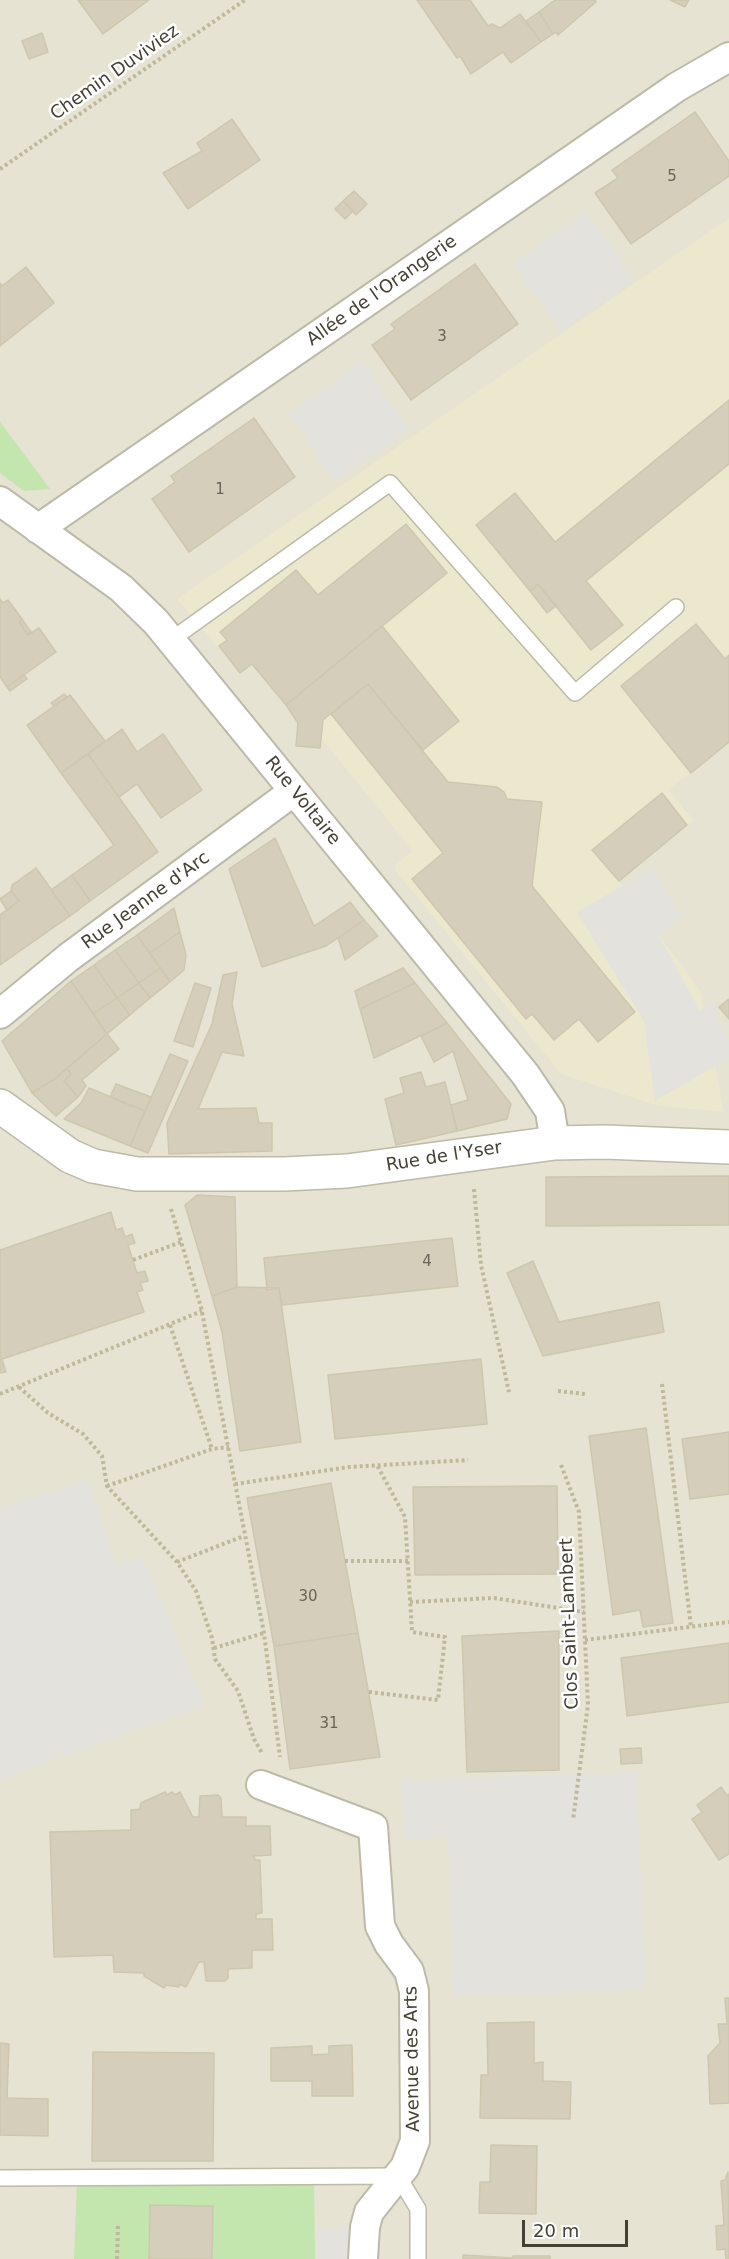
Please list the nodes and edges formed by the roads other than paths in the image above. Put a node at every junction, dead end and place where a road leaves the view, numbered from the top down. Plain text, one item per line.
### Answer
1 (729, 57) edge
2 (0, 501) edge
3 (38, 529) junction
4 (676, 607) dead end
5 (171, 640) junction
6 (294, 791) junction
7 (0, 1014) edge
8 (0, 1106) edge
9 (555, 1143) junction
10 (729, 1147) edge
11 (273, 1789) road end
12 (398, 2176) junction
13 (0, 2178) edge
14 (363, 2259) edge
15 (418, 2259) edge

1 - 3 street, Allée de l'Orangerie
2 - 3 street, Rue Voltaire
3 - 5 street, Rue Voltaire
4 - 5 lane
5 - 6 street, Rue Voltaire
6 - 7 street, Rue Jeanne d'Arc
6 - 9 street, Rue Voltaire
8 - 9 street, Rue de l'Yser
9 - 10 street, Rue de l'Yser
11 - 12 street, Avenue des Arts
12 - 13 lane
12 - 14 street, Avenue des Arts
12 - 15 lane

